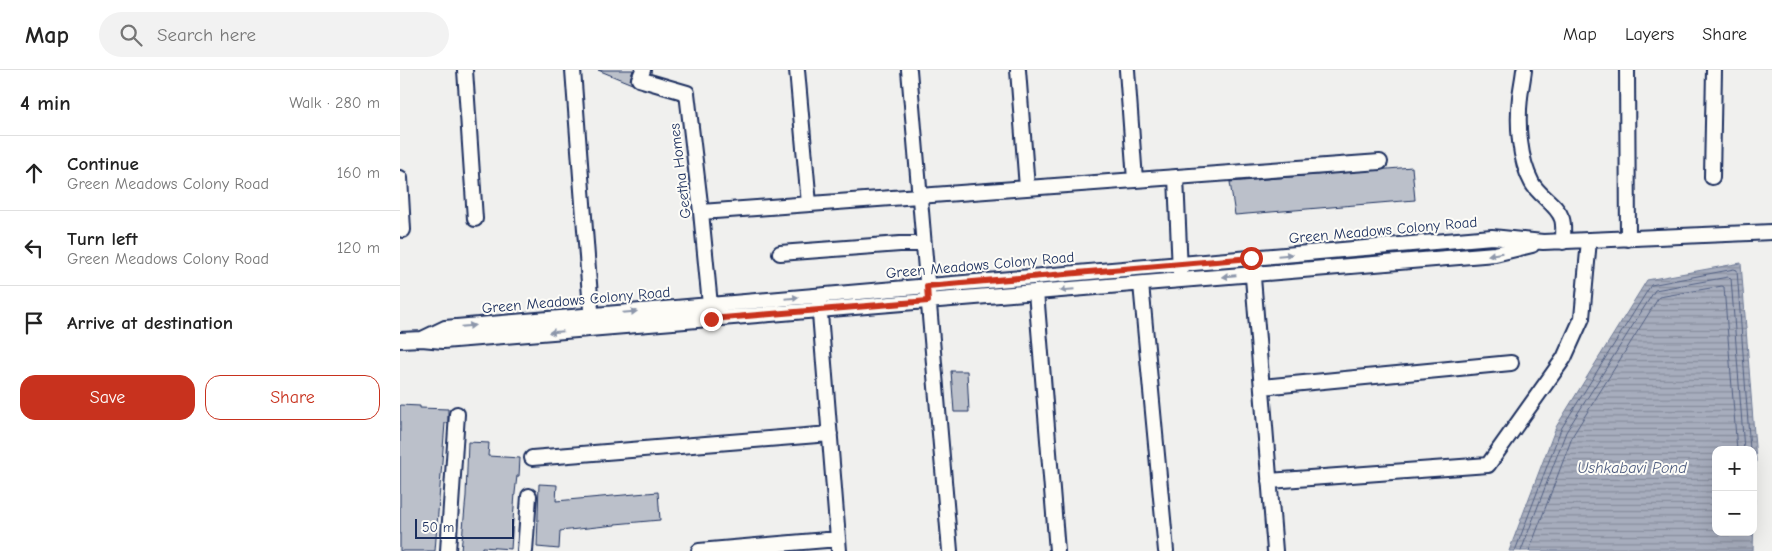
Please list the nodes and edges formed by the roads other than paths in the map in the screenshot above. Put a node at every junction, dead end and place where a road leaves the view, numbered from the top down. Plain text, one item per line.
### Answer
1 (465, 70) edge
2 (574, 70) edge
3 (643, 70) edge
4 (797, 70) edge
5 (909, 70) edge
6 (1018, 70) edge
7 (1127, 70) edge
8 (1524, 70) edge
9 (1627, 70) edge
10 (1714, 70) edge
11 (1380, 162) dead end
12 (1176, 177) junction
13 (1712, 177) dead end
14 (400, 178) edge
15 (1135, 180) junction
16 (1027, 188) junction
17 (920, 196) junction
18 (809, 204) junction
19 (701, 212) junction
20 (476, 219) dead end
21 (403, 230) dead end
22 (1772, 232) edge
23 (1628, 239) junction
24 (1589, 240) junction
25 (1543, 242) junction
26 (1564, 242) junction
27 (924, 244) junction
28 (780, 252) dead end
29 (1251, 258) junction
30 (1180, 264) junction
31 (1252, 274) junction
32 (1181, 280) junction
33 (1141, 284) junction
34 (927, 286) junction
35 (1036, 292) junction
36 (818, 296) junction
37 (928, 301) junction
38 (710, 305) junction
39 (820, 310) junction
40 (592, 322) junction
41 (400, 340) edge
42 (1511, 363) dead end
43 (1262, 387) junction
44 (457, 414) dead end
45 (830, 434) junction
46 (532, 458) dead end
47 (1270, 480) junction
48 (529, 496) dead end
49 (839, 545) edge
50 (448, 551) edge
51 (525, 551) edge
52 (699, 551) edge
53 (950, 551) edge
54 (1057, 551) edge
55 (1166, 551) edge
56 (1275, 551) edge

1 - 20 street
2 - 40 street
3 - 19 street, Geetha Homes
4 - 18 street
5 - 17 street
6 - 16 street
7 - 15 street
8 - 26 street
9 - 23 street
10 - 13 street
11 - 12 street
12 - 15 street
12 - 30 street
14 - 21 street
15 - 16 street
16 - 17 street
17 - 18 street
17 - 27 street
18 - 19 street
19 - 38 street, Geetha Homes
22 - 23 street, Green Meadows Colony Road
23 - 24 street, Green Meadows Colony Road
24 - 26 street, Green Meadows Colony Road
24 - 47 street
25 - 26 street, Green Meadows Colony Road
29 -> 25 street, Green Meadows Colony Road
25 -> 31 street, Green Meadows Colony Road
27 - 28 street
27 - 34 street
29 - 30 street, Green Meadows Colony Road
29 - 31 street
30 - 32 street
30 - 34 street, Green Meadows Colony Road
31 -> 32 street, Green Meadows Colony Road
31 - 43 street
32 - 33 street, Green Meadows Colony Road
33 -> 35 street, Green Meadows Colony Road
33 - 55 street
34 - 36 street, Green Meadows Colony Road
34 - 37 street
35 - 37 street, Green Meadows Colony Road
35 - 54 street
38 -> 36 street, Green Meadows Colony Road
36 - 39 street
37 - 39 street, Green Meadows Colony Road
37 - 53 street
40 -> 38 street, Green Meadows Colony Road
39 - 40 street, Green Meadows Colony Road
39 - 45 street
40 - 41 street, Green Meadows Colony Road
42 - 43 street
43 - 47 street
44 - 50 street
45 - 46 street
45 - 49 street
47 - 56 street
48 - 51 street
49 - 52 street

